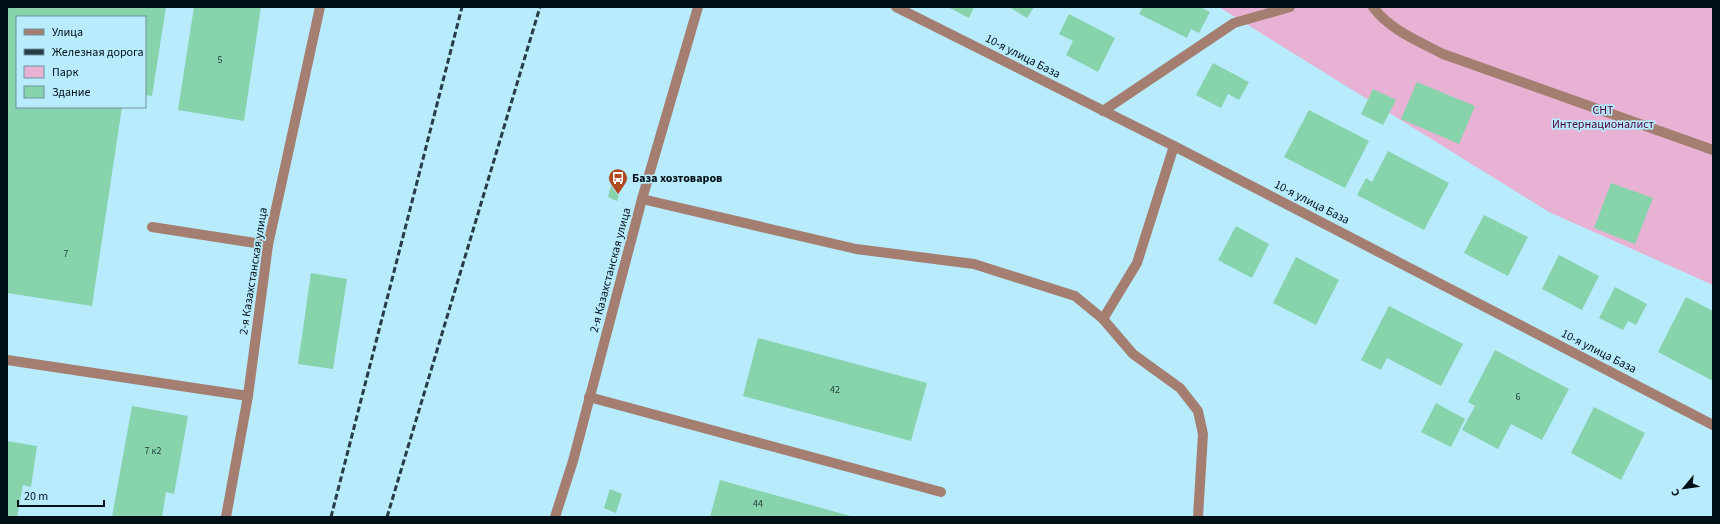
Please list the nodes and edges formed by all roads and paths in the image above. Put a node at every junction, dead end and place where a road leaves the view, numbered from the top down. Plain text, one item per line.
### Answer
1 (320, 7) edge
2 (698, 7) edge
3 (896, 7) edge
4 (1290, 7) edge
5 (1373, 7) edge
6 (1104, 111) junction
7 (1174, 146) junction
8 (1713, 150) edge
9 (642, 199) junction
10 (152, 227) dead end
11 (268, 245) junction
12 (1103, 319) junction
13 (7, 360) edge
14 (248, 396) junction
15 (590, 397) junction
16 (1713, 425) edge
17 (941, 492) dead end
18 (226, 517) edge
19 (555, 517) edge
20 (1198, 517) edge

1 - 11 street, 2-я Казахстанская улица
2 - 9 street, 2-я Казахстанская улица
3 - 6 street, 10-я улица База
4 - 6 street
5 - 8 street
6 - 7 street, 10-я улица База
7 - 12 street
7 - 16 street, 10-я улица База
9 - 12 street
9 - 15 street, 2-я Казахстанская улица
10 - 11 street
11 - 14 street, 2-я Казахстанская улица
12 - 20 street
13 - 14 street
14 - 18 street, 2-я Казахстанская улица
15 - 17 street
15 - 19 street, 2-я Казахстанская улица

